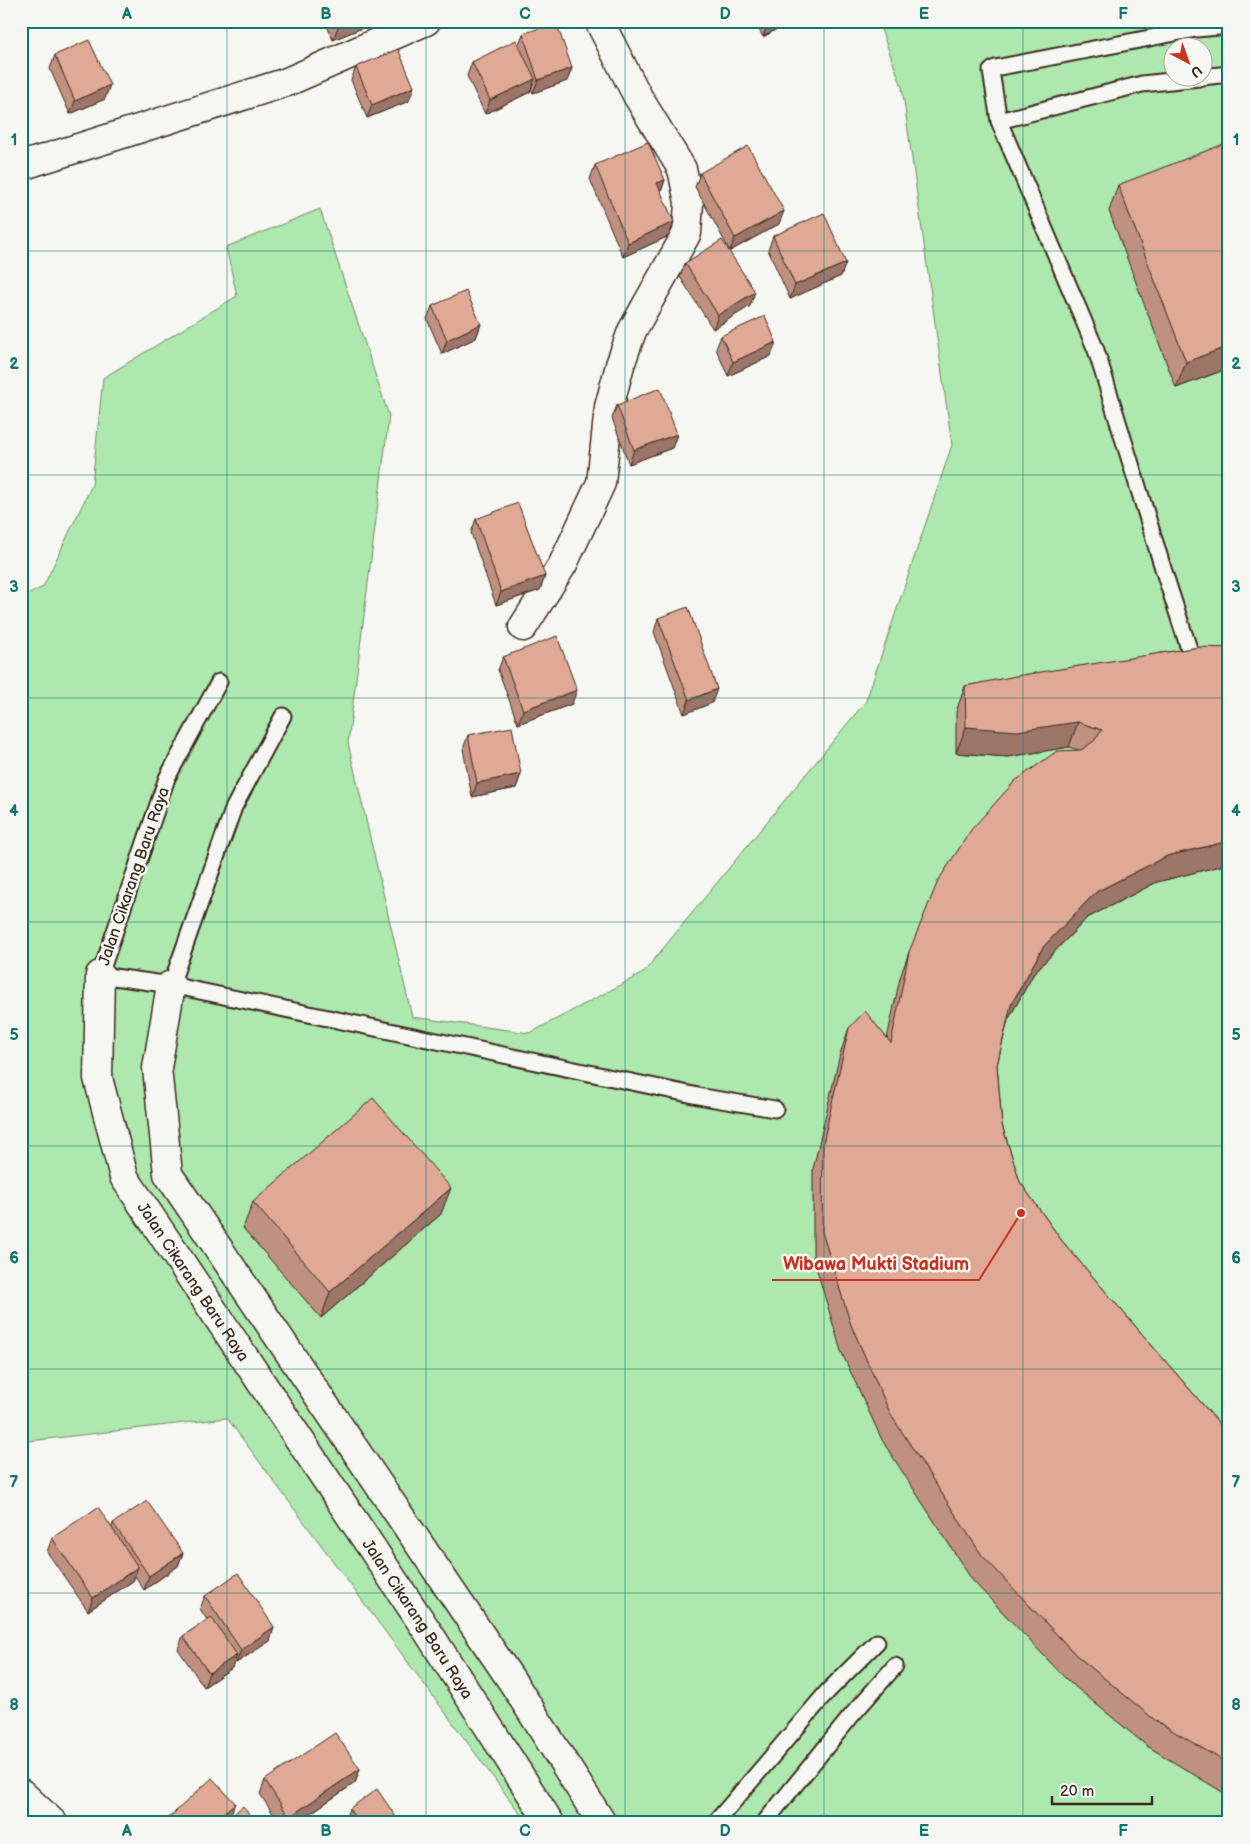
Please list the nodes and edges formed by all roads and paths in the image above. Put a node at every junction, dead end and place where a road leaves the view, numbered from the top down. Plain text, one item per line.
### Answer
1 (426, 21) edge
2 (599, 21) edge
3 (1229, 26) edge
4 (1229, 74) edge
5 (1212, 76) edge
6 (1162, 82) edge
7 (999, 121) junction
8 (21, 166) edge
9 (522, 627) dead end
10 (1192, 658) edge
11 (219, 682) dead end
12 (283, 716) dead end
13 (100, 974) junction
14 (171, 985) junction
15 (775, 1109) dead end
16 (877, 1642) dead end
17 (895, 1666) dead end
18 (21, 1793) edge
19 (53, 1823) edge
20 (550, 1823) edge
21 (602, 1823) edge
22 (715, 1823) edge
23 (764, 1823) edge

1 - 8 street
2 - 9 street
3 - 7 lane
4 - 5 lane
6 - 7 lane
7 - 10 lane
11 - 13 lane, Jalan Cikarang Baru Raya
12 - 14 lane
13 - 14 lane
13 - 20 street, Jalan Cikarang Baru Raya
14 - 15 lane
14 - 21 street
16 - 22 lane
17 - 23 lane
18 - 19 street

